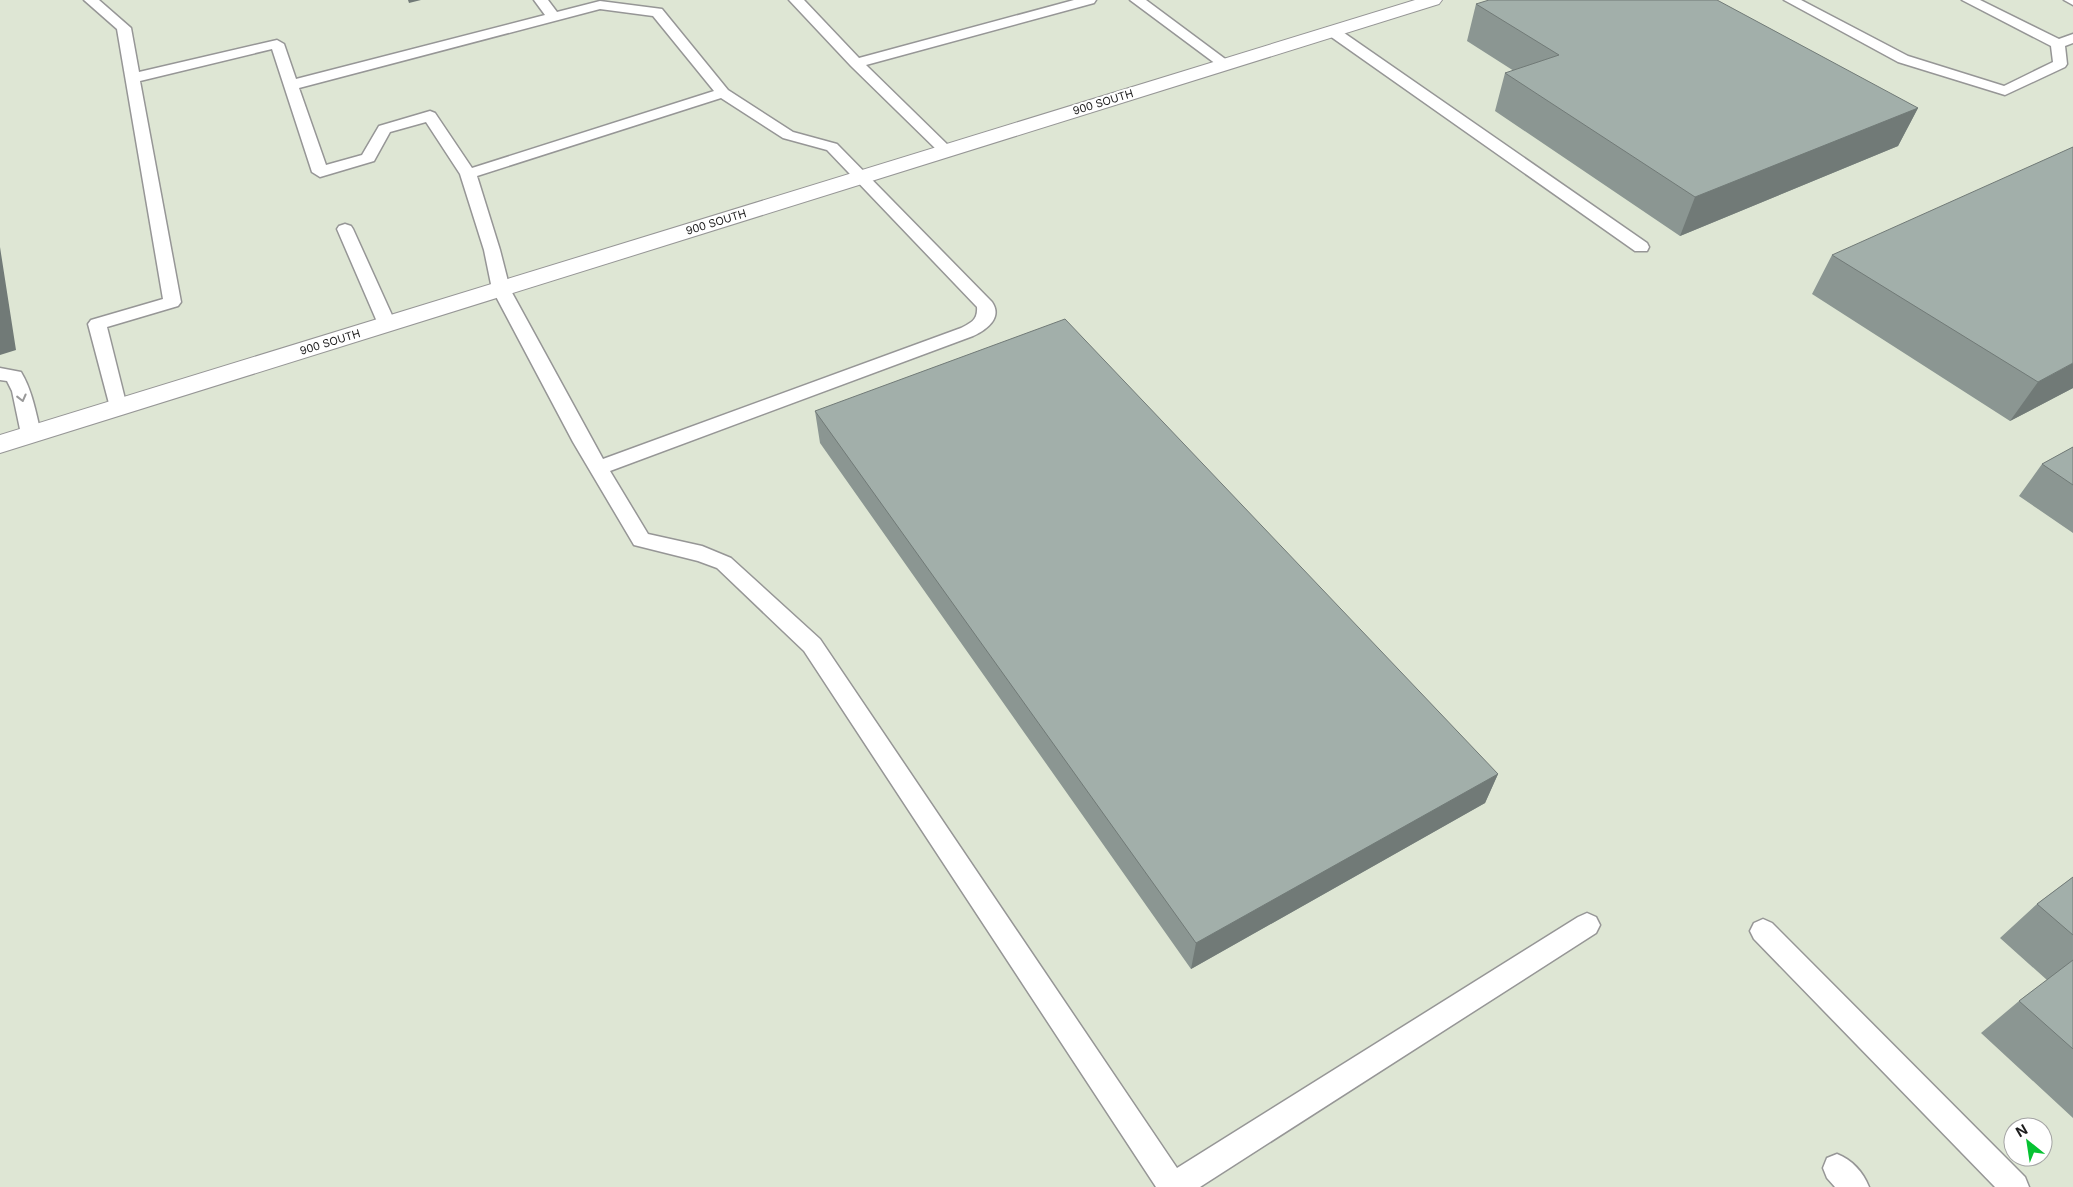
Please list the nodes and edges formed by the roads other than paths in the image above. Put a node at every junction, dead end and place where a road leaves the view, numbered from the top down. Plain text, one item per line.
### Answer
1 (92, 0) edge
2 (541, 0) edge
3 (796, 0) edge
4 (1089, 0) edge
5 (1137, 0) edge
6 (1433, 0) edge
7 (1791, 0) edge
8 (1969, 0) edge
9 (554, 16) junction
10 (1332, 31) junction
11 (2073, 38) edge
12 (2058, 44) junction
13 (856, 62) junction
14 (1225, 64) junction
15 (133, 78) junction
16 (292, 84) junction
17 (723, 93) junction
18 (946, 151) junction
19 (468, 174) junction
20 (860, 177) junction
21 (344, 229) dead end
22 (1641, 247) dead end
23 (501, 289) junction
24 (387, 324) junction
25 (0, 374) edge
26 (118, 407) junction
27 (31, 434) junction
28 (0, 444) edge
29 (598, 468) junction
30 (1587, 925) dead end
31 (1762, 931) dead end
32 (1174, 1187) edge
33 (2015, 1187) edge

1 - 15 lane
2 - 9 lane
3 - 13 lane
4 - 13 lane
5 - 14 lane
6 - 10 street, 900 SOUTH
7 - 12 lane
8 - 12 lane
9 - 16 lane
9 - 17 lane
10 - 14 street, 900 SOUTH
10 - 22 lane
11 - 12 lane
13 - 18 lane
14 - 18 street, 900 SOUTH
15 - 16 lane
15 - 26 lane
16 - 19 lane
17 - 19 lane
17 - 20 lane
18 - 20 street, 900 SOUTH
19 - 23 lane
20 - 23 street, 900 SOUTH
20 - 29 lane
21 - 24 lane
23 - 24 street, 900 SOUTH
23 - 29 lane
24 - 26 street, 900 SOUTH
25 -> 27 lane
26 - 27 street, 900 SOUTH
27 - 28 street, 900 SOUTH
29 - 32 lane
30 - 32 lane
31 - 33 lane

